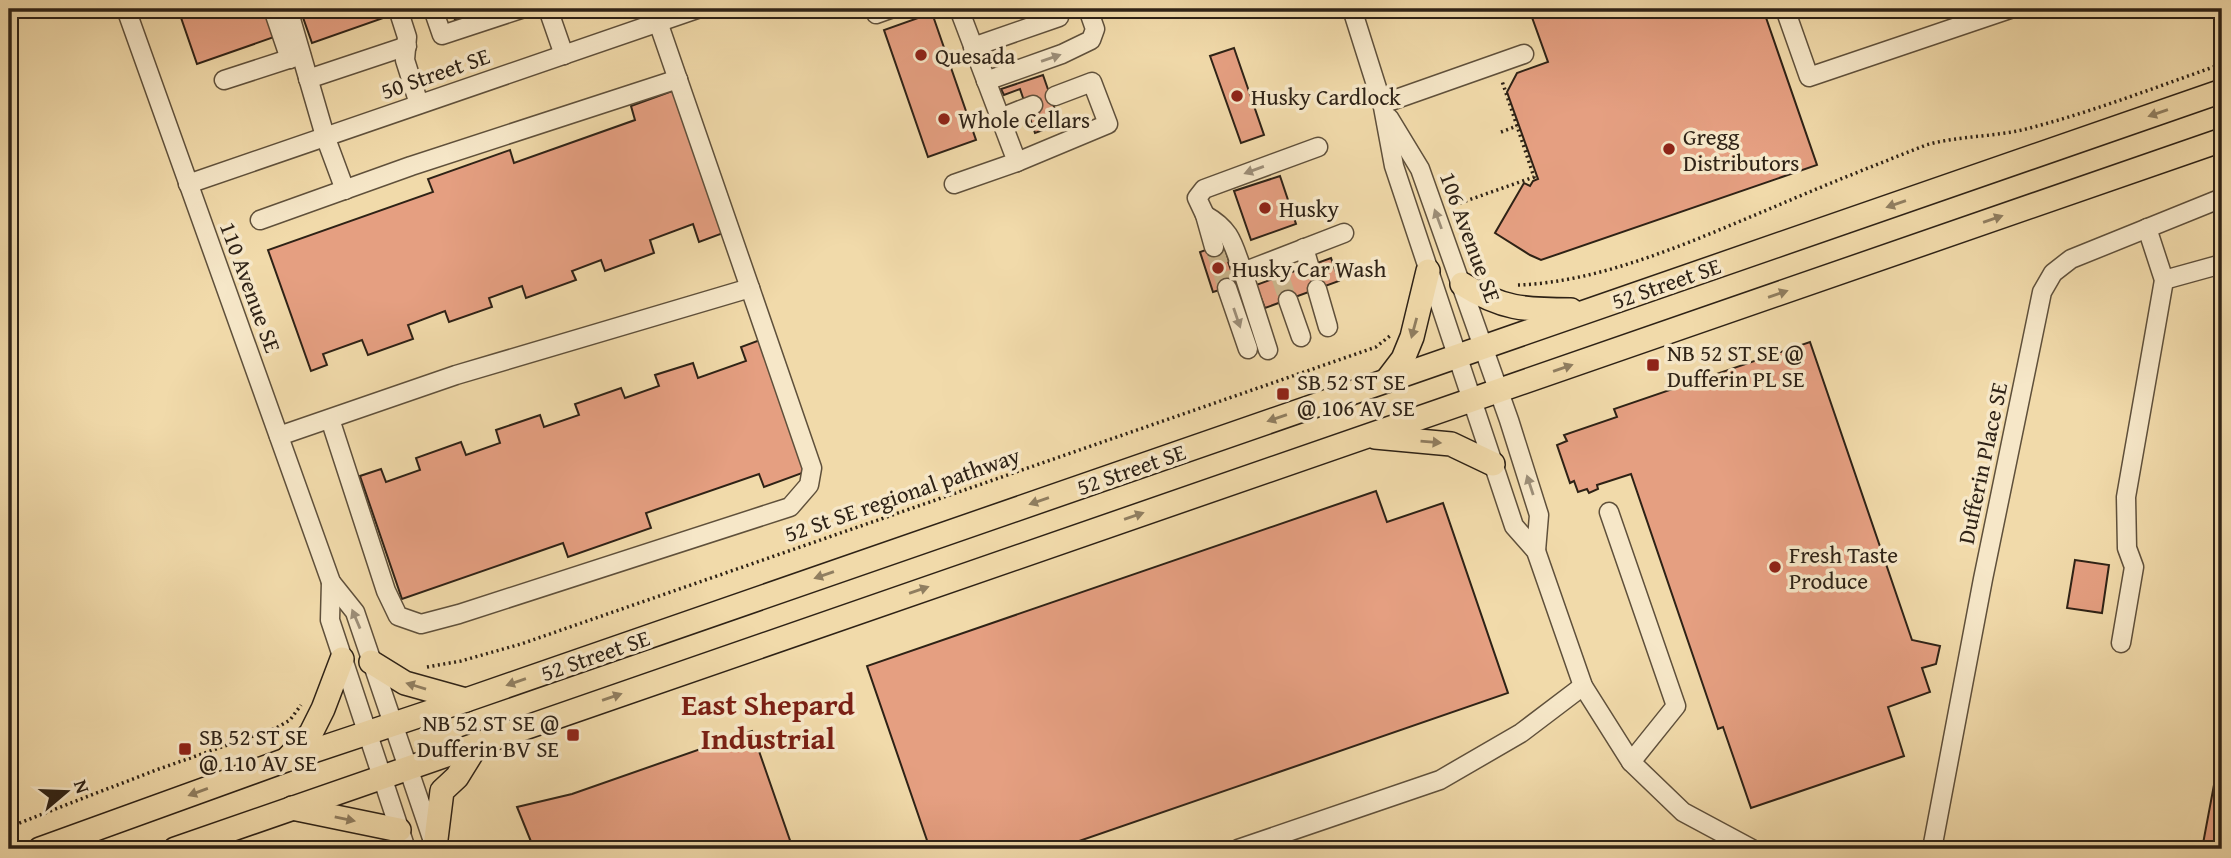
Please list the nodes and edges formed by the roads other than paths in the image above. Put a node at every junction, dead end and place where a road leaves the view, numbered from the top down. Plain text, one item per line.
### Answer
1 (126, 9) edge
2 (273, 9) edge
3 (288, 9) edge
4 (398, 9) edge
5 (433, 9) edge
6 (521, 9) edge
7 (548, 9) edge
8 (697, 9) edge
9 (959, 9) edge
10 (1056, 9) edge
11 (1087, 9) edge
12 (1352, 9) edge
13 (1786, 9) edge
14 (2010, 9) edge
15 (658, 22) junction
16 (407, 46) junction
17 (973, 47) junction
18 (564, 54) junction
19 (1524, 54) dead end
20 (296, 57) junction
21 (308, 79) junction
22 (678, 79) junction
23 (224, 80) dead end
24 (986, 80) junction
25 (2222, 91) edge
26 (1055, 96) dead end
27 (419, 104) junction
28 (1033, 105) dead end
29 (1382, 105) junction
30 (1000, 118) junction
31 (326, 136) junction
32 (2222, 140) edge
33 (1318, 147) dead end
34 (1017, 162) junction
35 (188, 184) junction
36 (954, 184) dead end
37 (345, 190) junction
38 (2222, 198) edge
39 (1205, 215) junction
40 (260, 220) dead end
41 (2147, 228) junction
42 (1344, 233) dead end
43 (1214, 247) tunnel mouth
44 (2222, 264) edge
45 (1428, 271) junction
46 (1242, 272) junction
47 (2164, 279) junction
48 (1462, 284) junction
49 (750, 288) junction
50 (1227, 288) tunnel mouth
51 (1317, 289) dead end
52 (1288, 300) tunnel mouth
53 (1588, 310) junction
54 (1328, 327) dead end
55 (1301, 337) dead end
56 (1483, 347) junction
57 (1248, 349) dead end
58 (1268, 350) dead end
59 (1457, 356) junction
60 (1387, 380) junction
61 (1498, 390) junction
62 (1472, 399) junction
63 (330, 419) junction
64 (279, 436) junction
65 (1364, 437) junction
66 (1493, 464) junction
67 (1609, 512) dead end
68 (1535, 551) junction
69 (331, 582) junction
70 (2120, 643) dead end
71 (342, 659) junction
72 (371, 662) junction
73 (1583, 687) junction
74 (466, 700) junction
75 (392, 724) junction
76 (366, 733) junction
77 (478, 743) junction
78 (286, 760) junction
79 (1631, 762) junction
80 (407, 768) junction
81 (381, 777) junction
82 (292, 808) junction
83 (402, 840) edge
84 (435, 848) edge
85 (40, 849) edge
86 (175, 849) edge
87 (1238, 849) edge
88 (1752, 849) edge
89 (1932, 849) edge

1 - 35 street, 110 Avenue SE
2 - 20 street
3 - 20 street
4 - 16 street
5 - 6 street
7 - 18 street
8 - 15 street, 50 Street SE
9 - 17 street
10 - 17 street
24 -> 11 street
12 - 29 street, 106 Avenue SE
13 - 14 street
15 - 18 street, 50 Street SE
15 - 22 street
16 - 21 street
16 - 27 street
17 - 24 street
18 - 27 street, 50 Street SE
19 - 29 street
20 - 21 street
20 - 23 street
21 - 31 street
22 - 37 street
22 - 49 street
24 - 30 street
25 -> 53 main road, 52 Street SE
26 - 34 street
27 - 31 street, 50 Street SE
28 - 30 street
29 - 45 street, 106 Avenue SE
48 -> 29 street, 106 Avenue SE
30 - 34 street
31 - 35 street, 50 Street SE
31 - 37 street
61 -> 32 main road, 52 Street SE
33 -> 39 street
34 - 36 street
35 - 64 street, 110 Avenue SE
37 - 40 street
38 - 41 street, Dufferin Place SE
39 - 43 street
39 - 46 street
41 - 47 street
41 - 89 street, Dufferin Place SE
42 - 46 street
44 - 47 street
45 - 59 street, 106 Avenue SE
45 -> 60 main road
46 - 58 street
47 - 70 street
48 - 53 main road
48 - 56 street, 106 Avenue SE
49 - 63 street
49 - 63 street
50 -> 57 street
51 - 54 street
52 - 55 street
53 - 56 main road, 52 Street SE
56 - 59 main road, 52 Street SE
56 - 61 street, 106 Avenue SE
59 - 60 main road, 52 Street SE
59 - 62 street, 106 Avenue SE
60 -> 74 main road, 52 Street SE
61 - 62 main road, 52 Street SE
68 -> 61 street
62 - 65 main road, 52 Street SE
62 - 66 street
63 - 64 street
64 - 69 street, 110 Avenue SE
65 -> 66 main road
77 -> 65 main road, 52 Street SE
66 - 68 street
67 - 79 street
68 - 73 street
69 - 71 street, 110 Avenue SE
72 -> 69 street, 110 Avenue SE
71 - 76 street, 110 Avenue SE
71 - 78 main road
74 -> 72 main road
72 - 75 street, 110 Avenue SE
73 - 79 street
73 - 87 street
74 - 75 main road, 52 Street SE
75 - 76 main road, 52 Street SE
75 - 80 street, 110 Avenue SE
76 - 78 main road, 52 Street SE
76 - 81 street, 110 Avenue SE
77 - 80 main road, 52 Street SE
77 - 84 main road
78 -> 85 main road, 52 Street SE
79 - 88 street
80 - 81 main road, 52 Street SE
80 - 84 street, 110 Avenue SE
81 - 82 main road, 52 Street SE
81 - 83 street, 110 Avenue SE
82 -> 83 main road
82 - 86 main road, 52 Street SE

